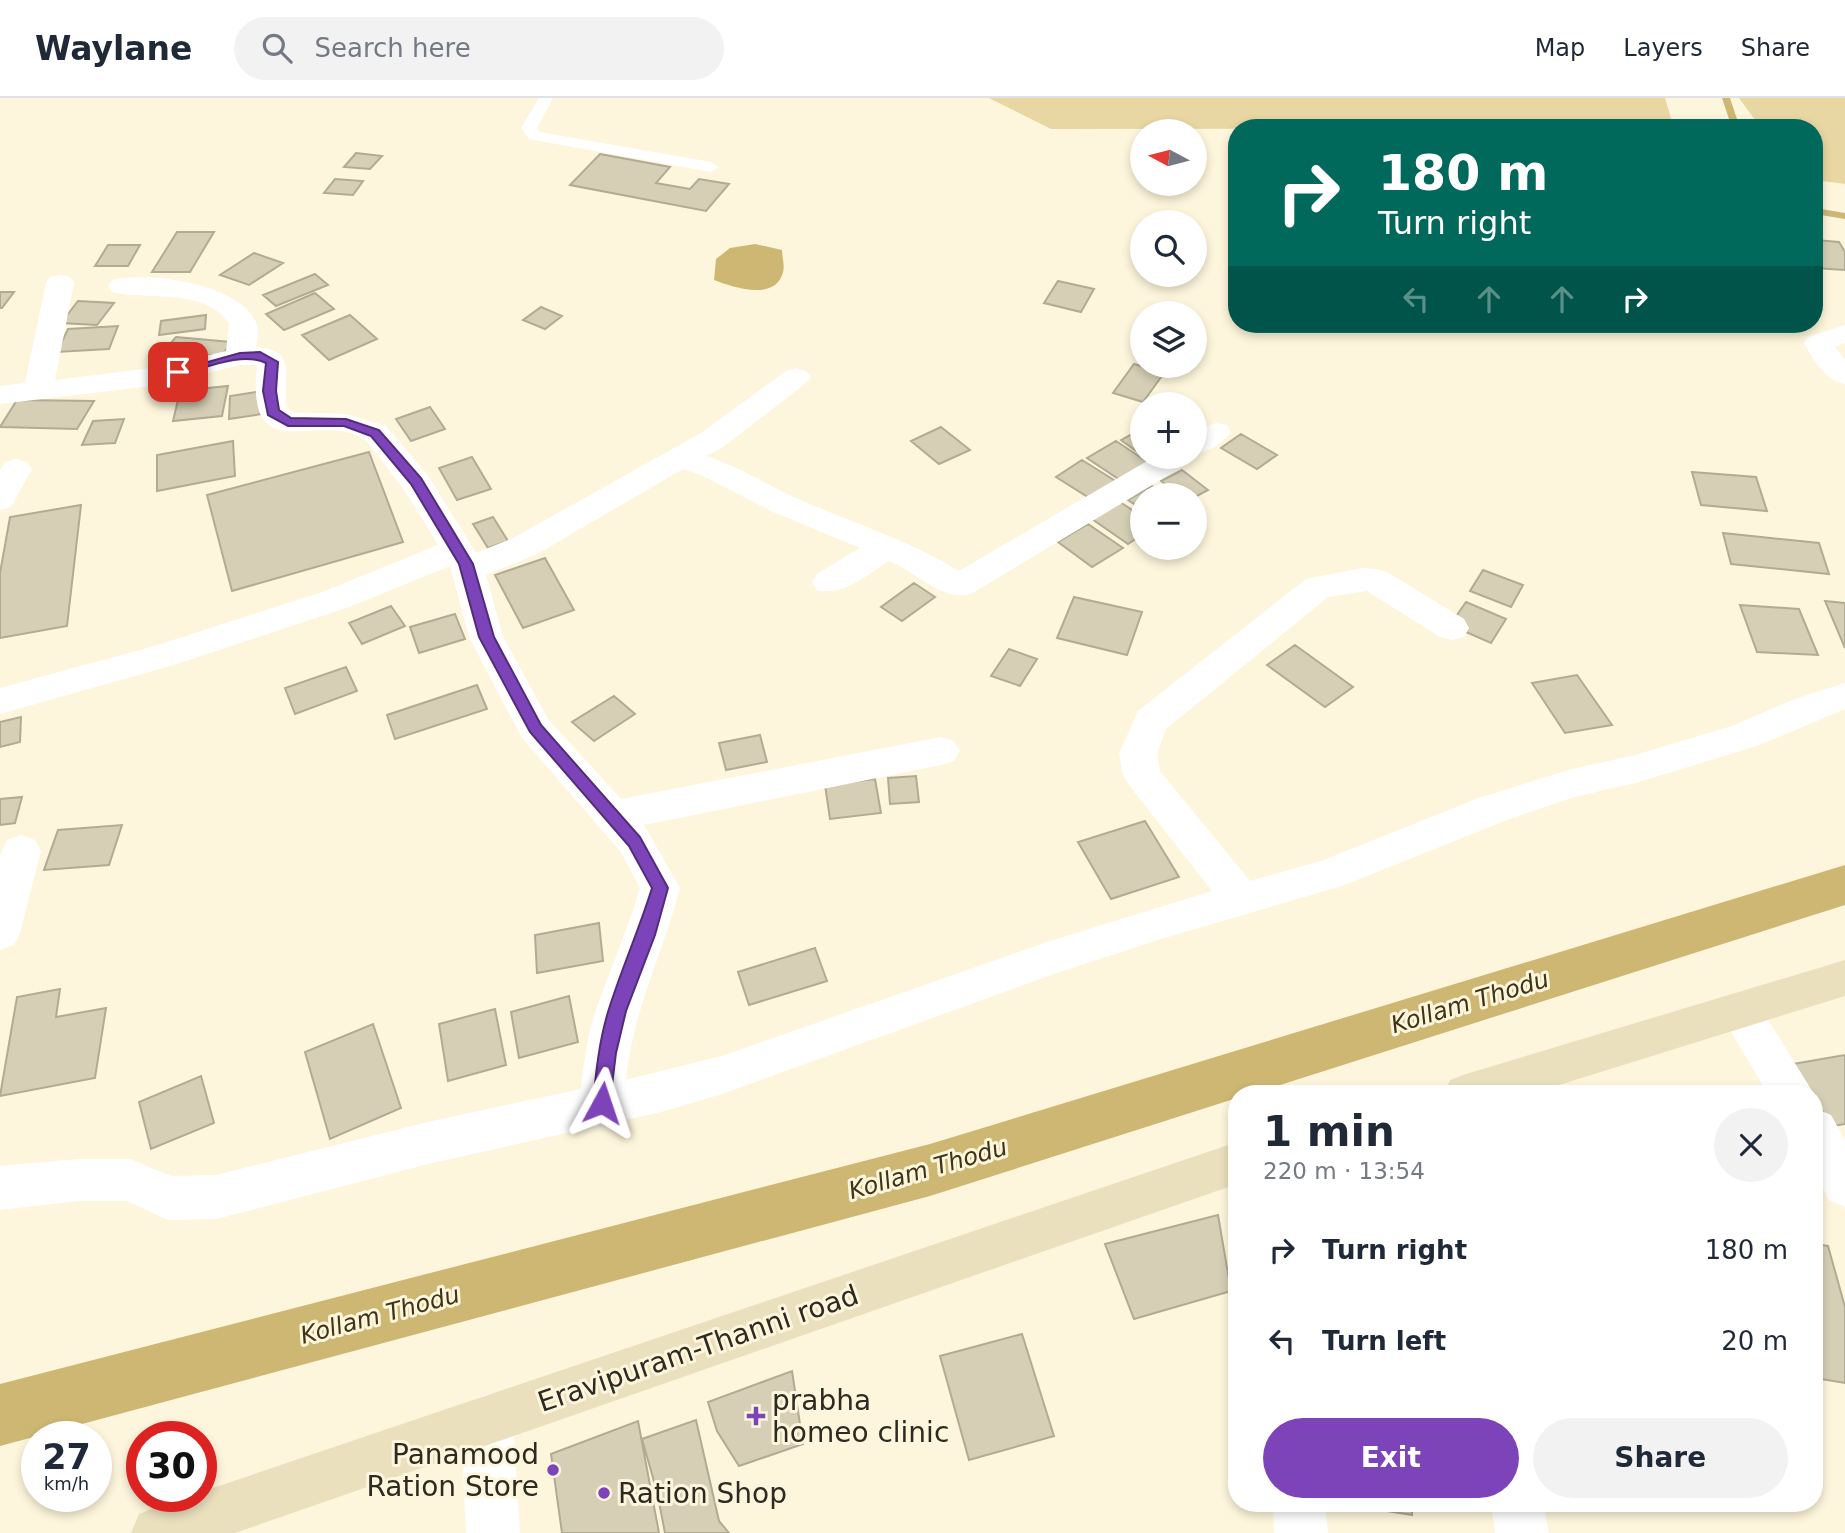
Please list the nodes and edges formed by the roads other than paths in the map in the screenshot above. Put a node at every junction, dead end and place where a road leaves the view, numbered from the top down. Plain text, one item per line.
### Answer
1 (546, 98) edge
2 (710, 167) dead end
3 (60, 283) dead end
4 (122, 286) dead end
5 (1813, 333) edge
6 (1845, 334) edge
7 (240, 356) junction
8 (1845, 375) edge
9 (796, 377) dead end
10 (38, 391) junction
11 (0, 395) edge
12 (680, 458) junction
13 (16, 469) dead end
14 (1155, 469) edge
15 (0, 500) edge
16 (887, 547) junction
17 (462, 560) junction
18 (829, 583) dead end
19 (1452, 628) dead end
20 (1845, 696) edge
21 (0, 701) edge
22 (941, 751) dead end
23 (612, 816) junction
24 (21, 850) dead end
25 (1242, 900) junction
26 (0, 933) edge
27 (1845, 978) edge
28 (1739, 1010) junction
29 (1495, 1085) edge
30 (1786, 1085) edge
31 (602, 1103) junction
32 (1823, 1144) edge
33 (1228, 1166) edge
34 (1845, 1185) edge
35 (0, 1188) edge
36 (487, 1420) junction
37 (1300, 1512) edge
38 (1518, 1512) edge
39 (158, 1533) edge
40 (493, 1533) edge
41 (1301, 1533) edge
42 (1522, 1533) edge

1 - 2 lane
3 - 10 street
4 - 7 street
5 - 6 street
5 - 8 street
7 - 10 street
7 - 17 street
9 - 12 street
10 - 11 street
12 - 16 street
12 - 17 street
13 - 15 street
14 - 16 street
16 - 18 street
17 - 21 street
17 - 23 street
19 - 25 street
20 - 25 street
22 - 23 street
23 - 31 street
24 - 26 street
25 - 31 street
27 - 28 main road
28 - 29 main road
28 - 30 street
31 - 35 street
32 - 34 street
33 - 36 main road, Eravipuram-Thanni road
36 - 39 main road, Eravipuram-Thanni road
36 - 40 street
37 - 41 street
38 - 42 street

